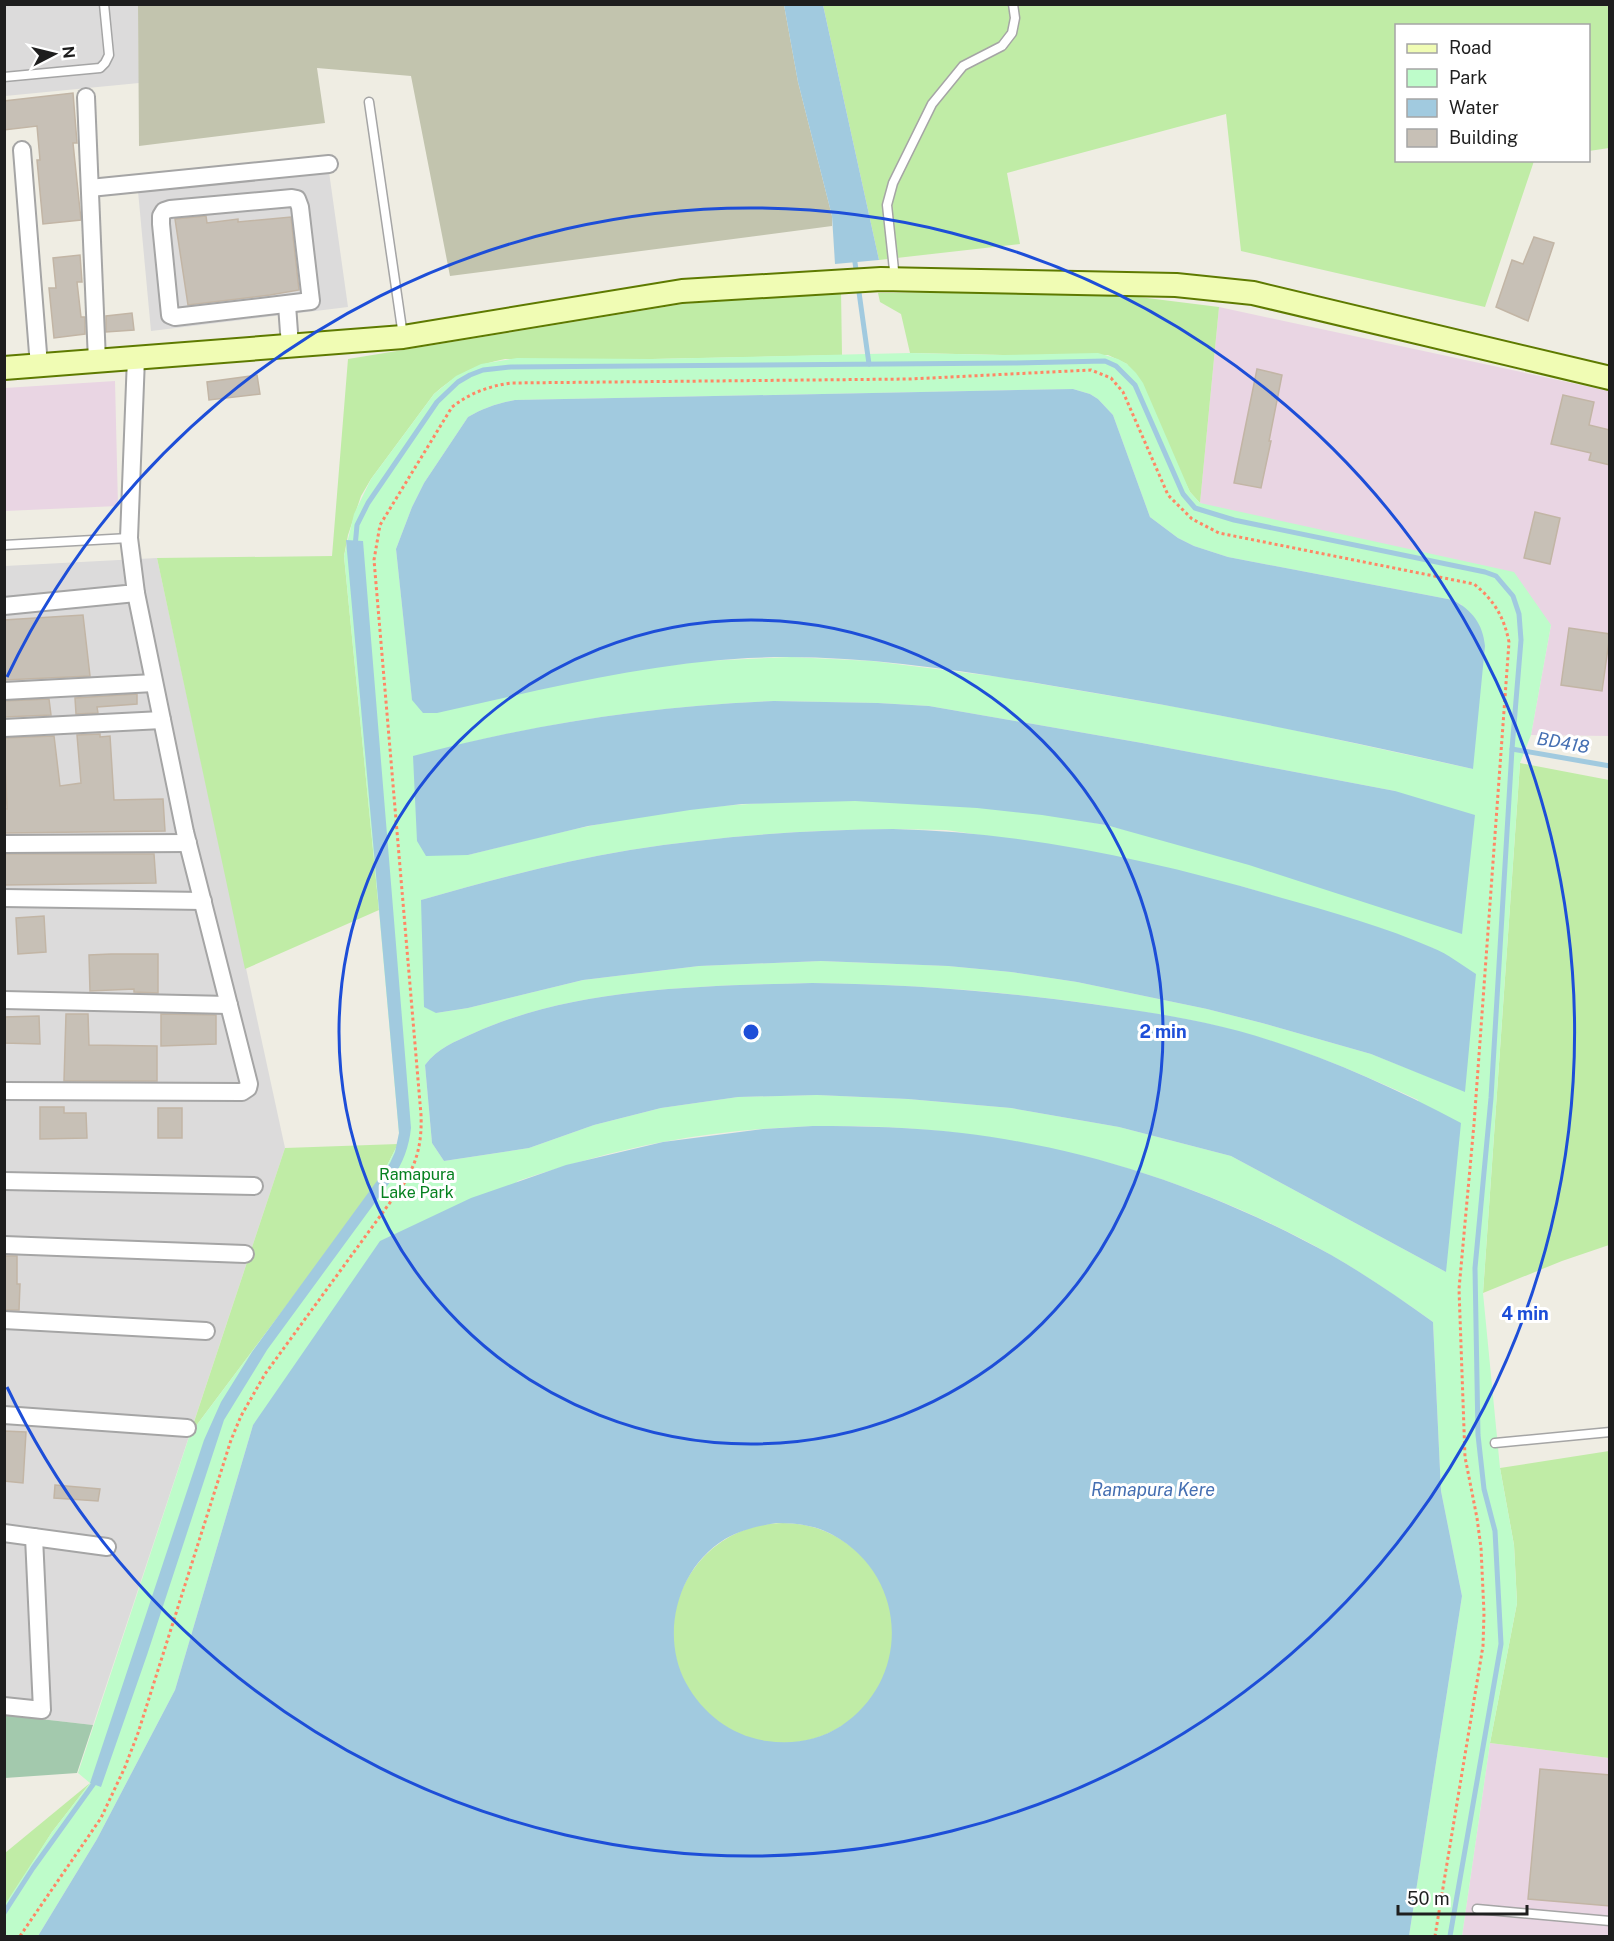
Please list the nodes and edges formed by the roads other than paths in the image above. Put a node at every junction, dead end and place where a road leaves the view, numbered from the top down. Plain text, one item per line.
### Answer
1 (104, 4) edge
2 (1013, 4) edge
3 (4, 77) edge
4 (86, 98) dead end
5 (369, 102) dead end
6 (22, 150) dead end
7 (329, 164) dead end
8 (90, 188) junction
9 (888, 279) junction
10 (288, 305) junction
11 (403, 337) junction
12 (290, 346) junction
13 (136, 358) junction
14 (97, 361) junction
15 (39, 366) junction
16 (4, 368) edge
17 (1610, 378) edge
18 (129, 538) junction
19 (4, 545) edge
20 (136, 593) junction
21 (4, 606) edge
22 (154, 683) junction
23 (4, 691) edge
24 (162, 720) junction
25 (4, 728) edge
26 (188, 843) junction
27 (4, 844) edge
28 (4, 898) edge
29 (203, 901) junction
30 (4, 1000) edge
31 (229, 1005) junction
32 (4, 1091) edge
33 (4, 1181) edge
34 (254, 1186) dead end
35 (4, 1245) edge
36 (246, 1254) dead end
37 (4, 1320) edge
38 (206, 1331) dead end
39 (4, 1415) edge
40 (187, 1428) dead end
41 (1610, 1432) edge
42 (1495, 1443) dead end
43 (4, 1533) edge
44 (34, 1537) junction
45 (107, 1546) dead end
46 (4, 1706) edge
47 (1477, 1909) dead end
48 (1610, 1921) edge

1 - 3 lane
2 - 9 lane
4 - 8 street
5 - 11 lane
6 - 15 street
7 - 8 street
8 - 14 street
9 - 11 main road
9 - 17 main road
10 - 10 street
10 - 12 street
11 - 12 main road
12 - 13 main road
13 - 14 main road
13 - 18 street
14 - 15 main road
15 - 16 main road
18 - 19 lane
18 - 20 street
20 - 21 street
20 - 22 street
22 - 23 street
22 - 24 street
24 - 25 street
24 - 26 street
26 - 27 street
26 - 29 street
28 - 29 street
29 - 31 street
30 - 31 street
31 - 32 street
33 - 34 street
35 - 36 street
37 - 38 street
39 - 40 street
41 - 42 lane
43 - 44 street
44 - 45 street
44 - 46 street
47 - 48 lane

